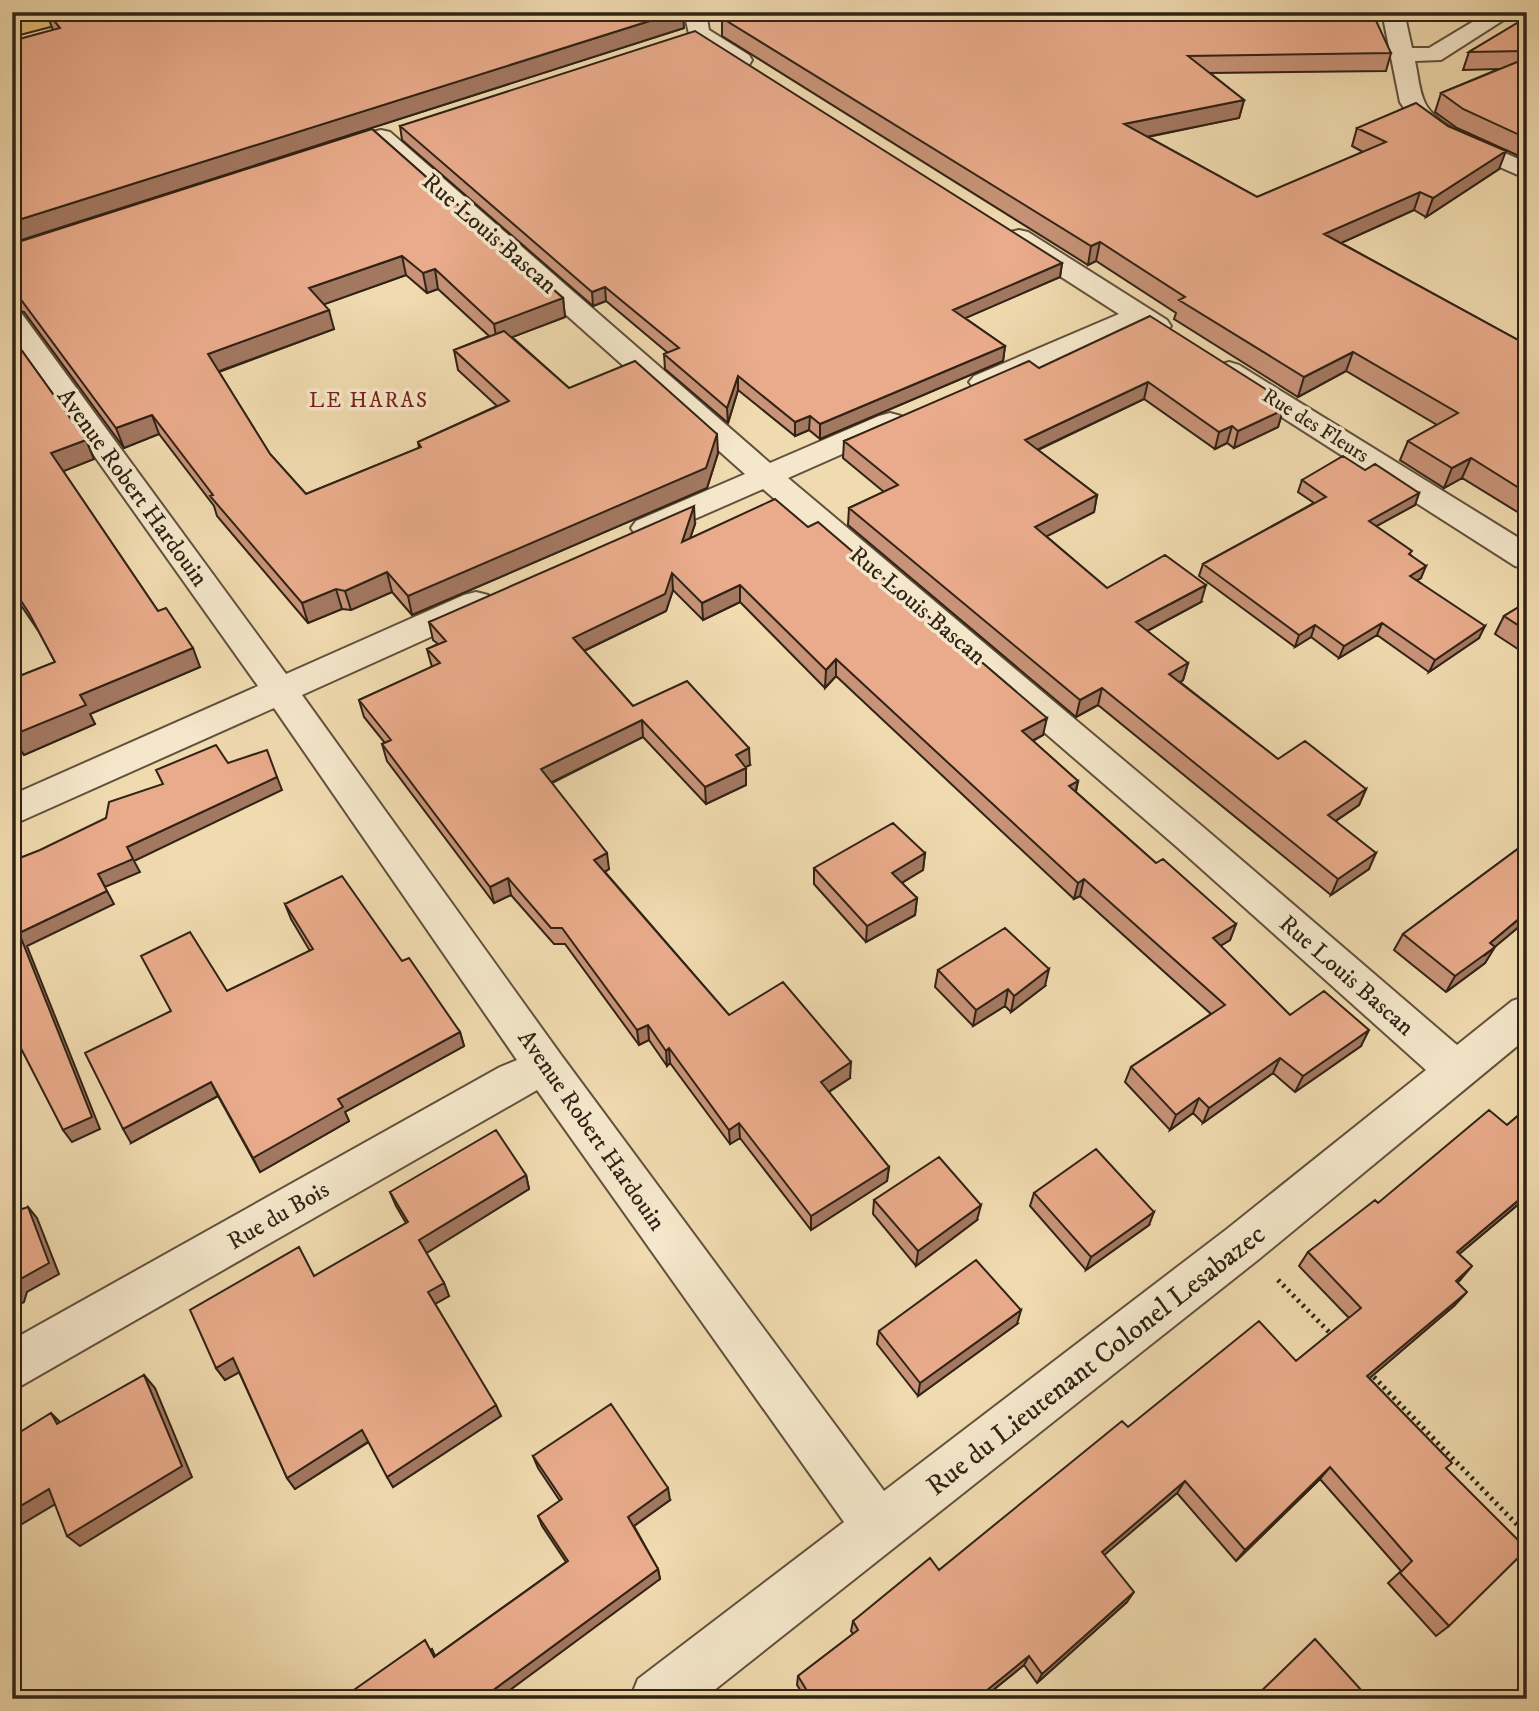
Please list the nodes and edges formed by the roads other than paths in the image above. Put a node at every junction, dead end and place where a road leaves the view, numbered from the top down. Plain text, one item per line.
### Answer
1 (77, 12) edge
2 (1393, 12) edge
3 (1506, 12) edge
4 (14, 25) edge
5 (699, 28) edge
6 (1404, 54) junction
7 (762, 74) edge
8 (407, 128) edge
9 (381, 137) junction
10 (355, 145) edge
11 (1527, 172) edge
12 (995, 223) edge
13 (1140, 315) junction
14 (12, 320) edge
15 (1174, 337) edge
16 (1210, 359) edge
17 (964, 391) edge
18 (913, 412) edge
19 (766, 476) junction
20 (618, 541) edge
21 (1527, 558) edge
22 (505, 590) edge
23 (281, 692) junction
24 (12, 811) edge
25 (1527, 1013) edge
26 (546, 1068) junction
27 (1457, 1072) junction
28 (12, 1367) edge
29 (880, 1528) junction
30 (658, 1699) edge

1 - 4 main road
2 - 6 street
3 - 6 street
5 - 7 street
6 - 11 street
8 - 9 street
9 - 10 street
9 - 19 street, Rue Louis Bascan
12 - 13 street
13 - 15 street
13 - 17 street
14 - 23 street, Avenue Robert Hardouin
16 - 21 street, Rue des Fleurs
18 - 19 street
19 - 20 street
19 - 27 street, Rue Louis Bascan
22 - 23 street
23 - 24 street
23 - 26 street, Avenue Robert Hardouin
25 - 27 street, Rue du Lieutenant Colonel Lesabazec
26 - 28 street, Rue du Bois
26 - 29 street, Avenue Robert Hardouin
27 - 29 street, Rue du Lieutenant Colonel Lesabazec
29 - 30 street, Rue du Lieutenant Colonel Lesabazec

